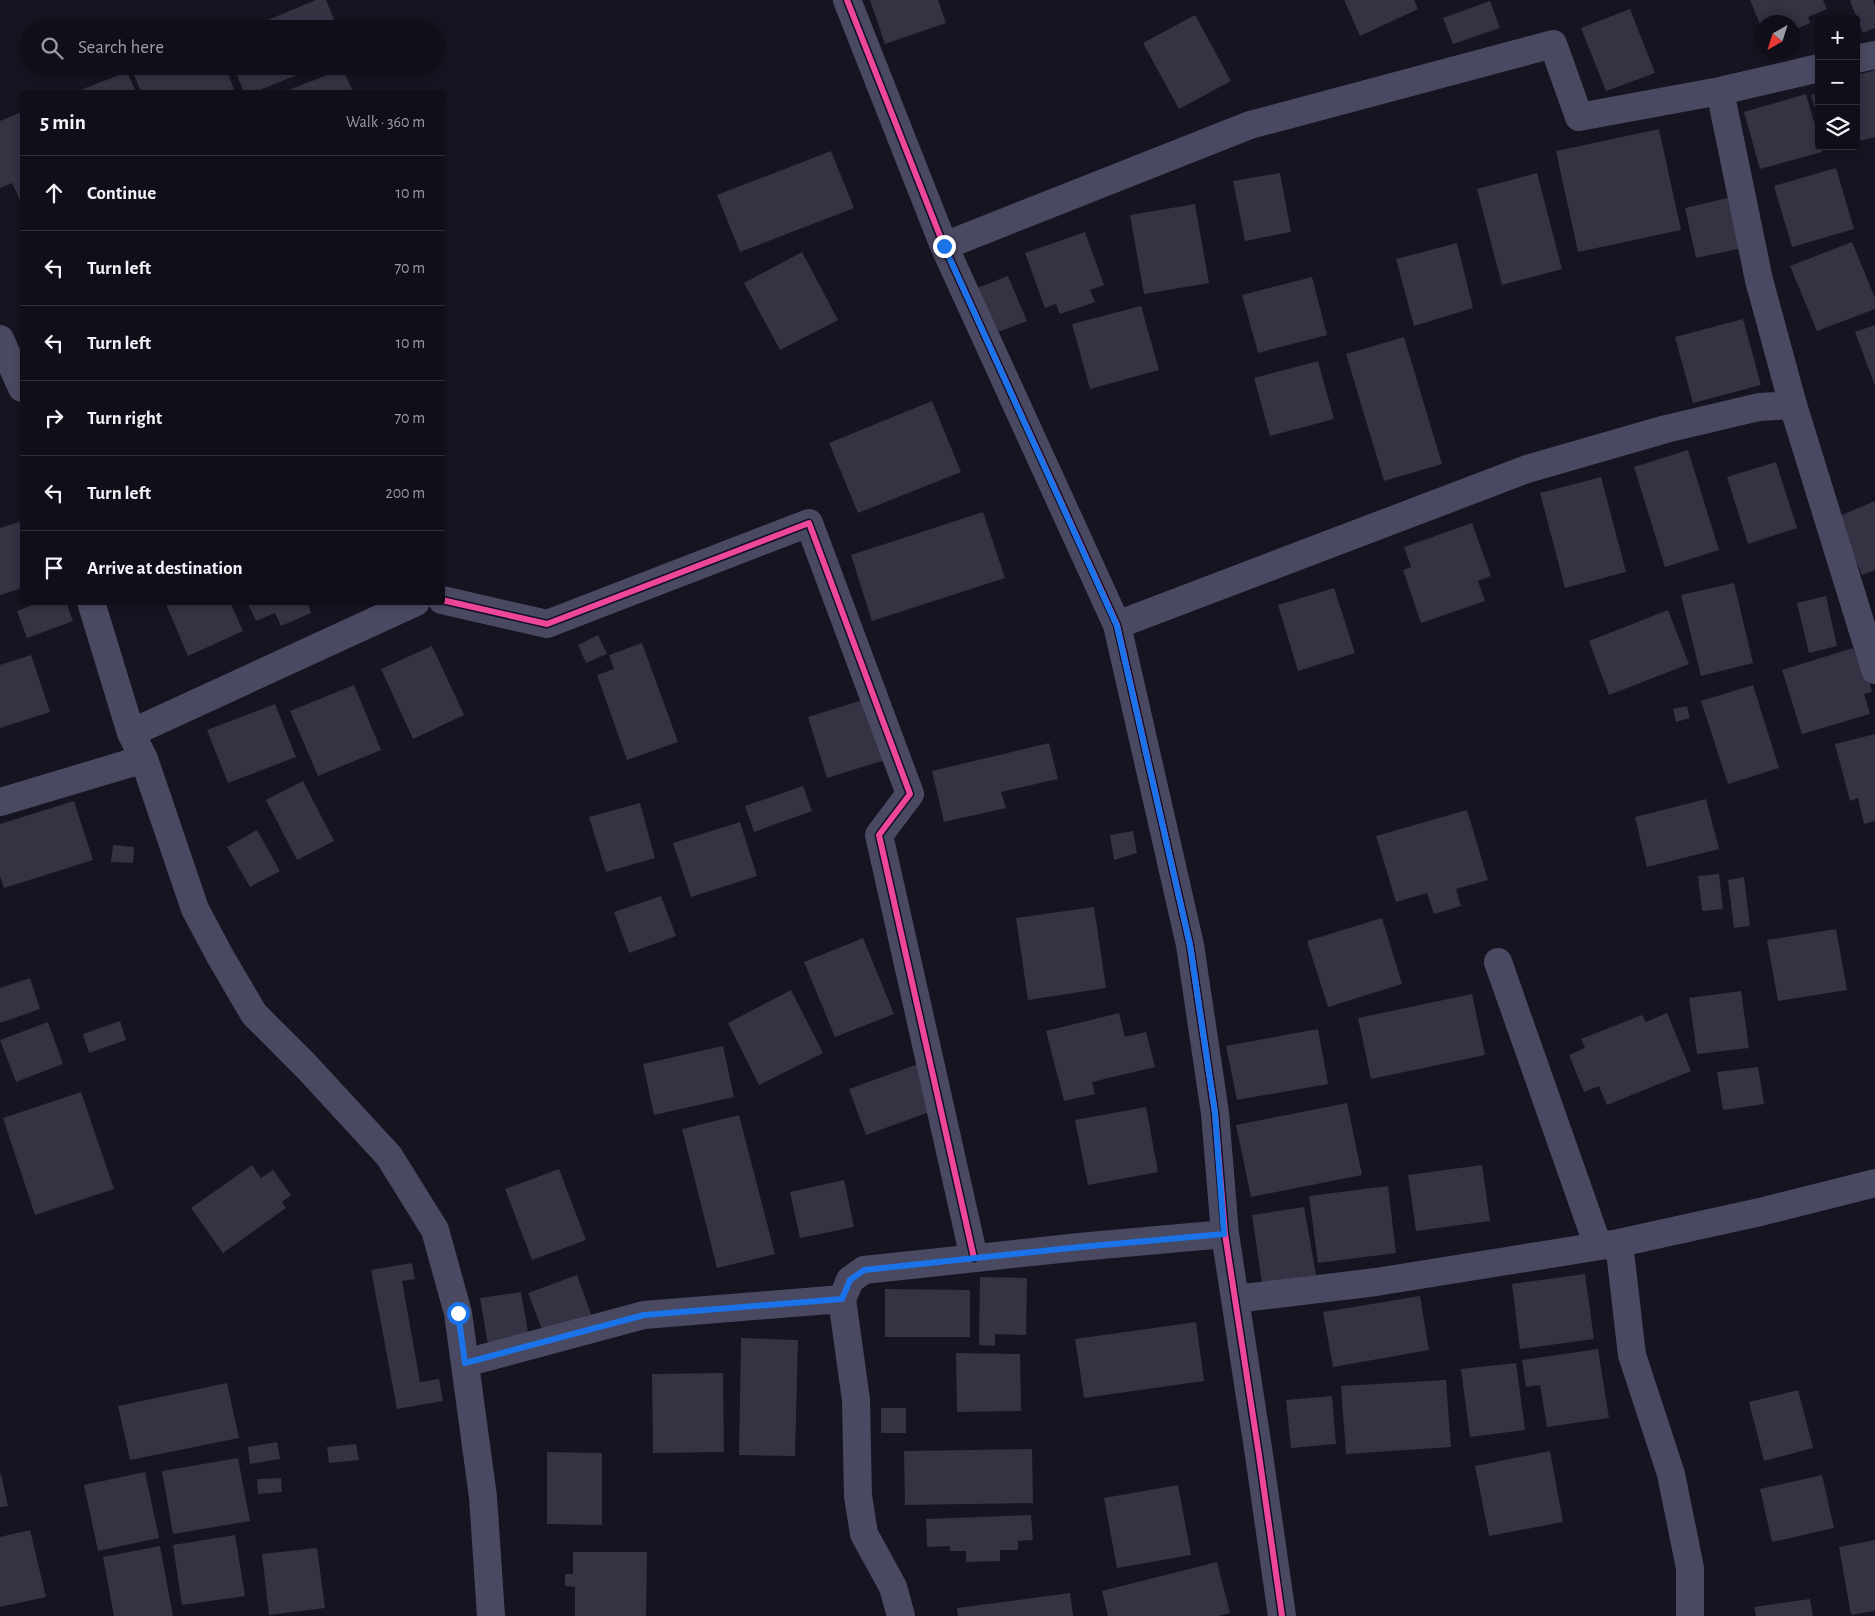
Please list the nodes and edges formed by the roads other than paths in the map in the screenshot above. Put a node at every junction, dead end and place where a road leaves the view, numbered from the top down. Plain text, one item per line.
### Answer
1 (847, 0) edge
2 (1875, 55) edge
3 (1860, 58) edge
4 (1815, 69) edge
5 (1720, 90) junction
6 (944, 246) junction
7 (0, 339) edge
8 (20, 384) edge
9 (1793, 405) junction
10 (445, 601) edge
11 (92, 605) edge
12 (409, 605) edge
13 (1117, 626) junction
14 (1875, 670) edge
15 (131, 733) junction
16 (144, 759) junction
17 (0, 802) edge
18 (1498, 962) dead end
19 (1875, 1183) edge
20 (1224, 1234) junction
21 (1609, 1244) junction
22 (974, 1258) junction
23 (842, 1299) junction
24 (1235, 1299) junction
25 (465, 1363) junction
26 (491, 1616) edge
27 (901, 1616) edge
28 (1282, 1616) edge
29 (1690, 1616) edge

1 - 6 street
2 - 3 street
4 - 5 street
5 - 6 street
5 - 9 street
6 - 13 street
7 - 8 street
9 - 13 street
9 - 14 street
10 - 22 street
11 - 15 street
12 - 15 street
13 - 20 street
15 - 16 street
16 - 17 street
16 - 25 street
18 - 21 street
19 - 21 street
20 - 22 street
20 - 24 street
21 - 24 street
21 - 29 street
22 - 23 street
23 - 25 street
23 - 27 street
24 - 28 street
25 - 26 street

